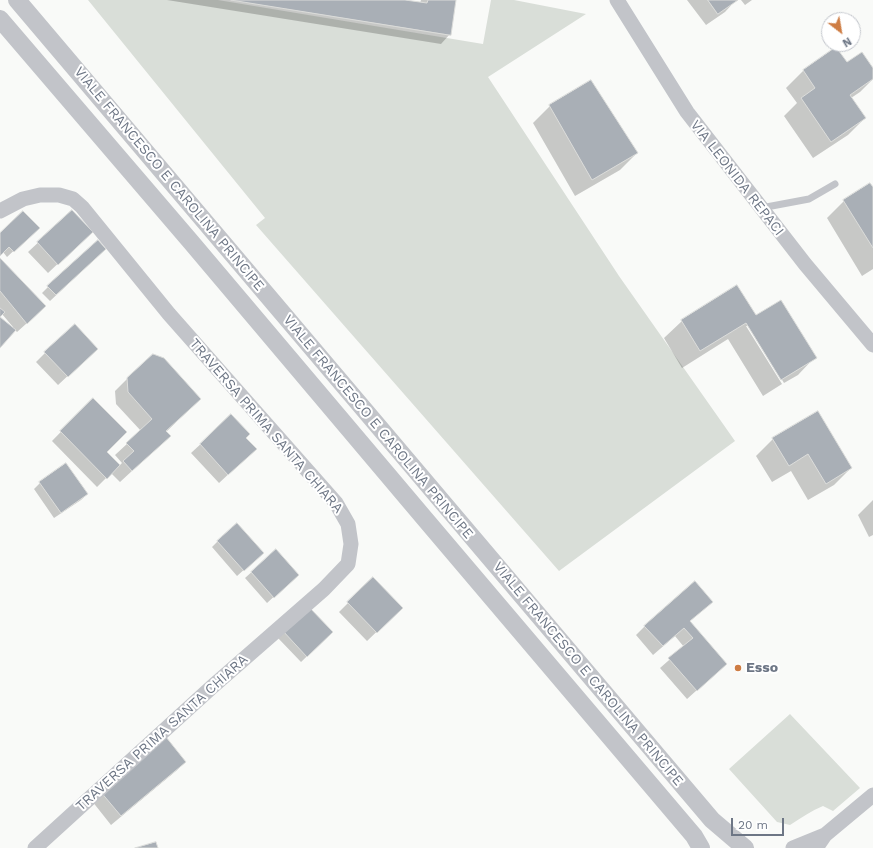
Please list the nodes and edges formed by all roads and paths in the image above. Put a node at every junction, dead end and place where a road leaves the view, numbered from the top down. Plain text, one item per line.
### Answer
1 (17, 0) edge
2 (617, 0) edge
3 (0, 19) edge
4 (835, 184) dead end
5 (761, 208) junction
6 (0, 210) edge
7 (873, 345) edge
8 (873, 795) edge
9 (825, 835) junction
10 (35, 848) edge
11 (701, 848) edge
12 (746, 848) edge
13 (793, 848) edge
14 (816, 848) edge

1 - 12 street, VIALE FRANCESCO E CAROLINA PRINCIPE
2 - 5 street, VIA LEONIDA REPACI
3 - 11 street, VIALE FRANCESCO E CAROLINA PRINCIPE
4 - 5 lane
5 - 7 street, VIA LEONIDA REPACI
6 - 10 street, TRAVERSA PRIMA SANTA CHIARA
8 - 9 street
9 - 13 street
9 - 14 street

